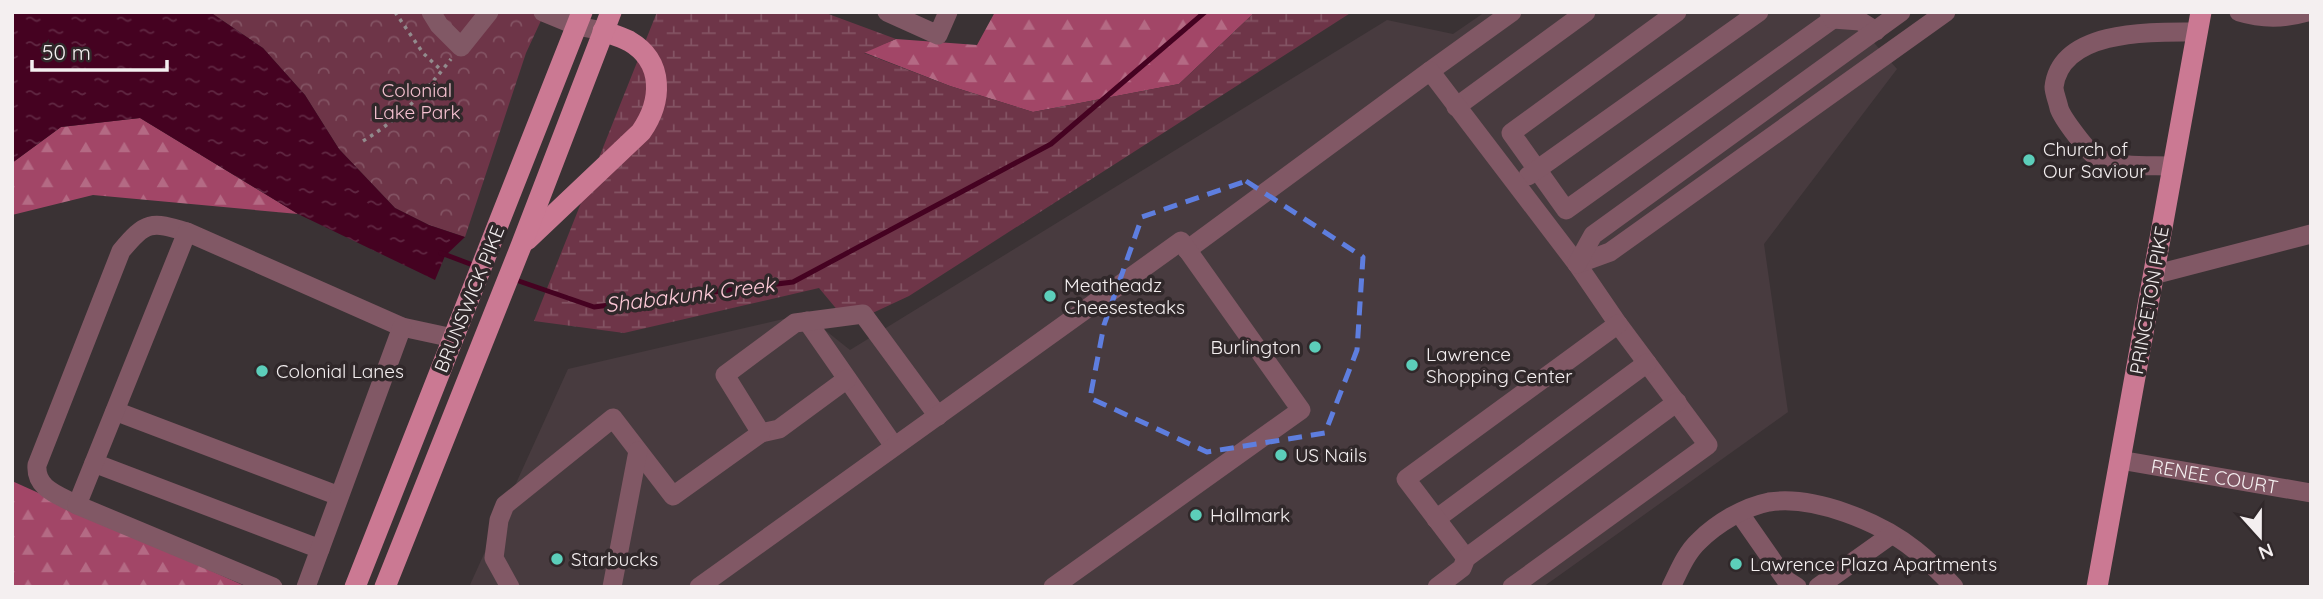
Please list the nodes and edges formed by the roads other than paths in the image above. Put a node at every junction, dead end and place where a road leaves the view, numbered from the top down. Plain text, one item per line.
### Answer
1 (431, 12) edge
2 (489, 12) edge
3 (543, 12) edge
4 (947, 12) edge
5 (1512, 12) edge
6 (1586, 12) edge
7 (1677, 12) edge
8 (1759, 12) edge
9 (1902, 12) edge
10 (1947, 12) edge
11 (2239, 12) edge
12 (2308, 12) edge
13 (891, 13) edge
14 (1831, 15) edge
15 (580, 19) edge
16 (607, 22) edge
17 (2199, 22) edge
18 (1876, 31) junction
19 (1430, 71) junction
20 (1456, 107) junction
21 (2173, 166) junction
22 (1537, 169) junction
23 (1517, 184) junction
24 (187, 232) junction
25 (2311, 234) edge
26 (1187, 250) junction
27 (517, 255) junction
28 (1577, 264) junction
29 (2153, 275) junction
30 (807, 321) junction
31 (1618, 324) junction
32 (402, 327) junction
33 (453, 338) junction
34 (1647, 363) junction
35 (847, 379) junction
36 (1677, 402) junction
37 (115, 411) junction
38 (938, 416) junction
39 (761, 433) junction
40 (894, 446) junction
41 (638, 451) junction
42 (2120, 460) junction
43 (94, 463) junction
44 (2311, 493) edge
45 (340, 496) junction
46 (77, 505) junction
47 (1740, 513) junction
48 (1436, 519) junction
49 (1891, 536) junction
50 (320, 549) junction
51 (1466, 558) junction
52 (612, 586) edge
53 (273, 587) edge
54 (306, 587) edge
55 (355, 587) edge
56 (385, 587) edge
57 (510, 587) edge
58 (699, 587) edge
59 (1053, 587) edge
60 (1437, 587) edge
61 (1511, 587) edge
62 (1671, 587) edge
63 (1797, 587) edge
64 (1818, 587) edge
65 (1954, 587) edge
66 (2097, 587) edge

1 - 2 street
3 - 15 street
4 - 13 street
5 - 19 street
6 - 20 street
7 - 22 street
8 - 22 street
9 - 18 street
10 - 28 street
11 - 12 street
14 - 18 street
14 - 22 street
15 - 16 street
15 - 33 main road, BRUNSWICK PIKE
16 - 27 main road, BRUNSWICK PIKE
16 - 27 main road
17 - 21 main road, PRINCETON PIKE
17 - 21 street
18 - 28 street
19 - 20 street
19 - 26 street
20 - 23 street
21 - 29 main road, PRINCETON PIKE
22 - 23 street
23 - 28 street
24 - 32 street
24 - 37 street
24 - 46 street
25 - 29 street
26 - 38 street
26 - 59 street
27 - 56 main road, BRUNSWICK PIKE
28 - 31 street
29 - 42 main road, PRINCETON PIKE
30 - 35 street
30 - 38 street
30 - 39 street
31 - 34 street
31 - 48 street
32 - 33 street
32 - 45 street
33 - 55 main road, BRUNSWICK PIKE
34 - 36 street
34 - 48 street
35 - 39 street
35 - 40 street
36 - 51 street
36 - 61 street
37 - 43 street
37 - 45 street
38 - 40 street
39 - 41 street
40 - 58 street
41 - 52 street
41 - 57 street
42 - 44 street, RENEE COURT
42 - 66 main road, PRINCETON PIKE
43 - 46 street
43 - 50 street
45 - 50 street
46 - 53 street
47 - 49 street
47 - 62 street
47 - 63 street
48 - 51 street
49 - 64 street
49 - 65 street
50 - 54 street
51 - 60 street

